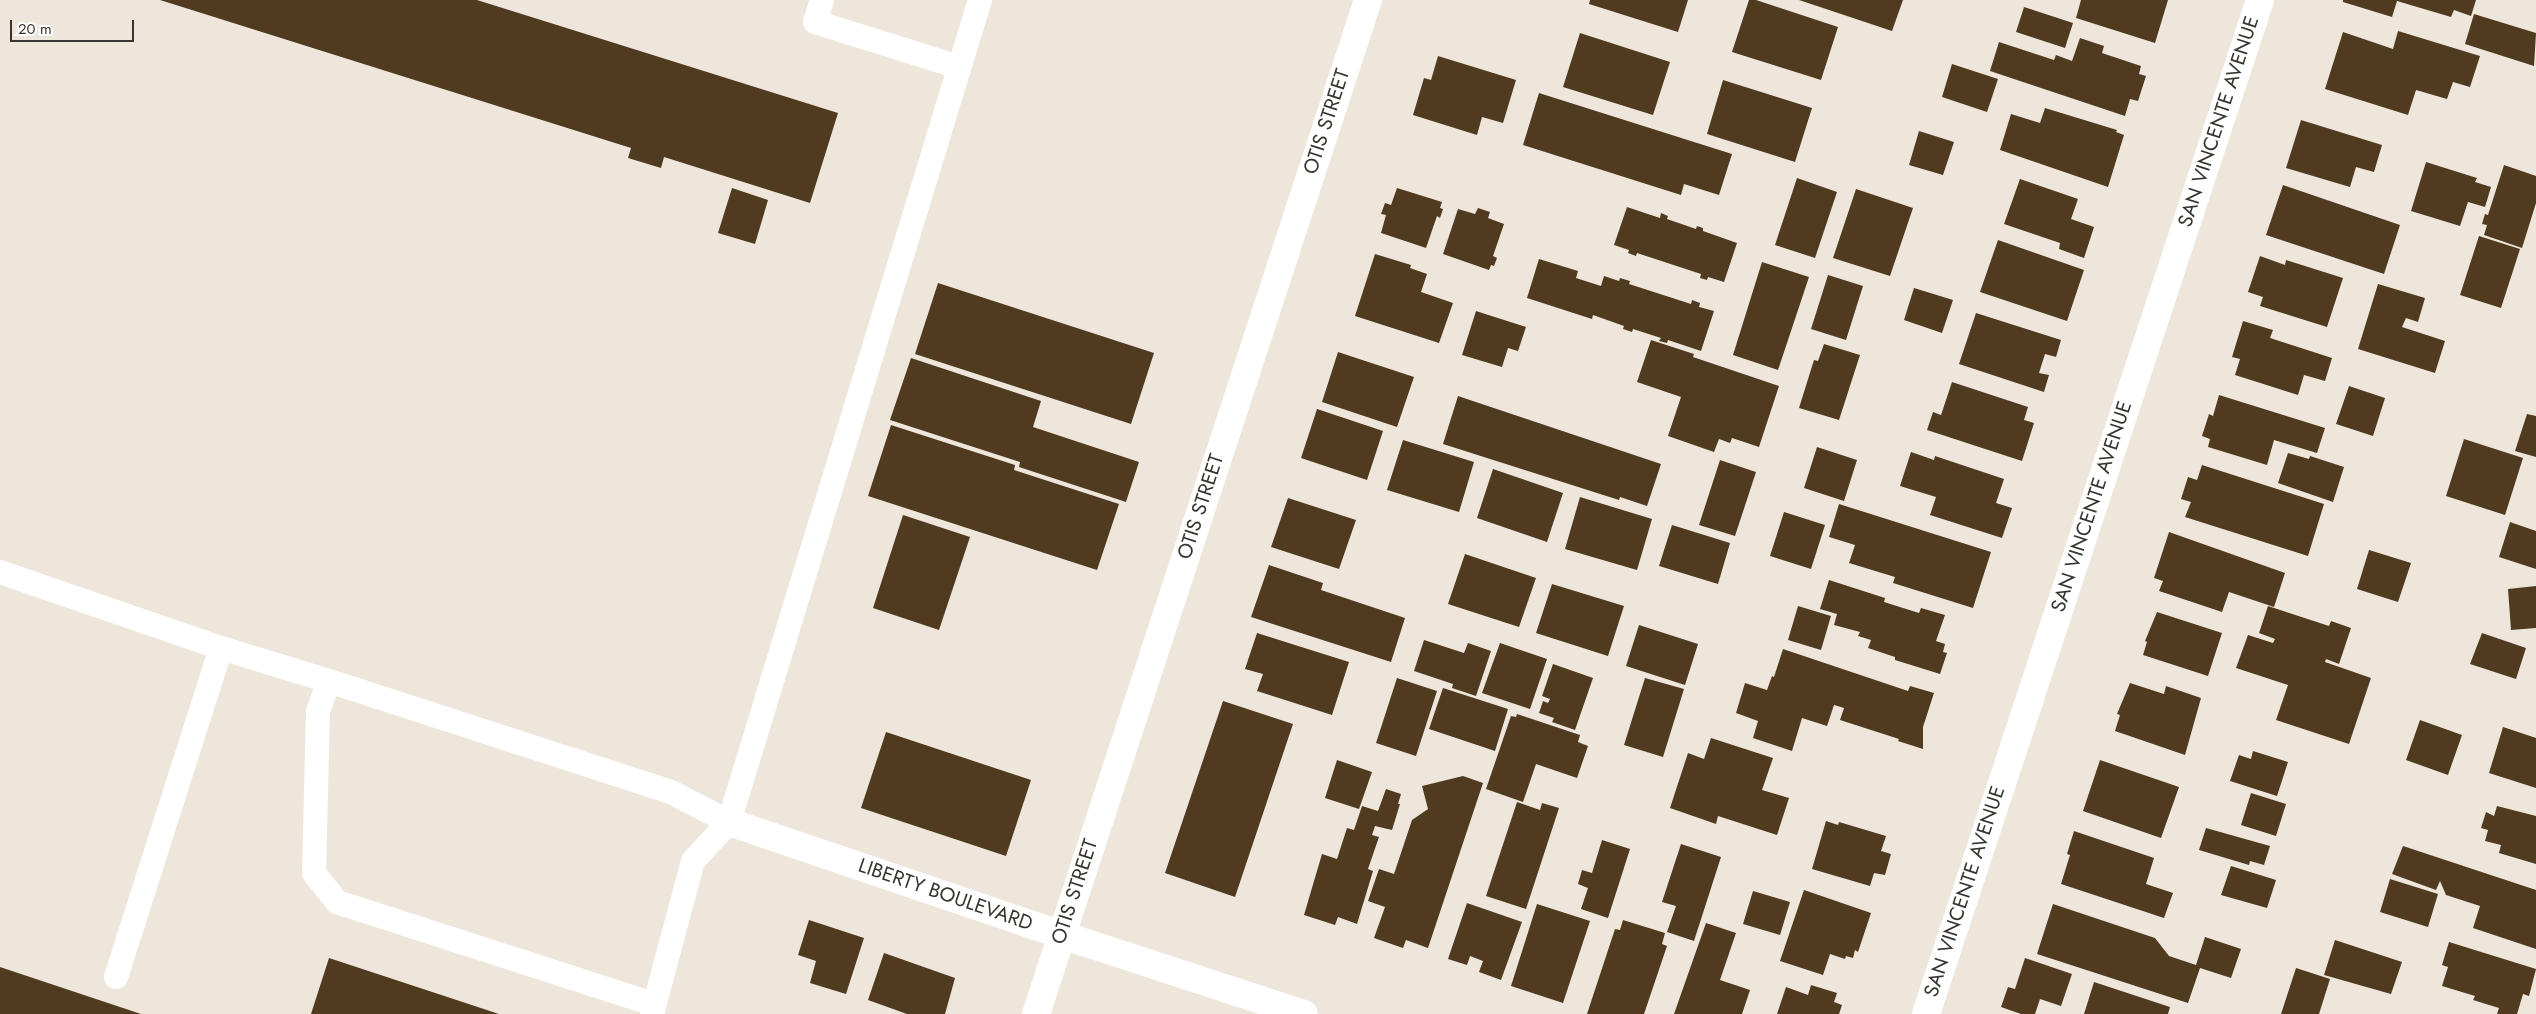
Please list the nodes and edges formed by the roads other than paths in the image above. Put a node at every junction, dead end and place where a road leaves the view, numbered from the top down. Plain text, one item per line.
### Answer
1 (822, 0) edge
2 (980, 0) edge
3 (1368, 0) edge
4 (2260, 0) edge
5 (960, 67) junction
6 (0, 572) edge
7 (221, 648) junction
8 (329, 681) junction
9 (728, 822) junction
10 (1062, 935) junction
11 (116, 977) dead end
12 (652, 1009) edge
13 (1036, 1014) edge
14 (1304, 1014) edge
15 (1926, 1014) edge

1 - 5 lane
2 - 5 lane
3 - 10 street, OTIS STREET
4 - 15 street, SAN VINCENTE AVENUE
5 - 9 lane
6 - 7 lane
7 - 8 lane
7 - 11 lane
8 - 9 lane
8 - 12 lane
9 - 10 street, LIBERTY BOULEVARD
9 - 12 lane
10 - 13 street, OTIS STREET
10 - 14 street, LIBERTY BOULEVARD

